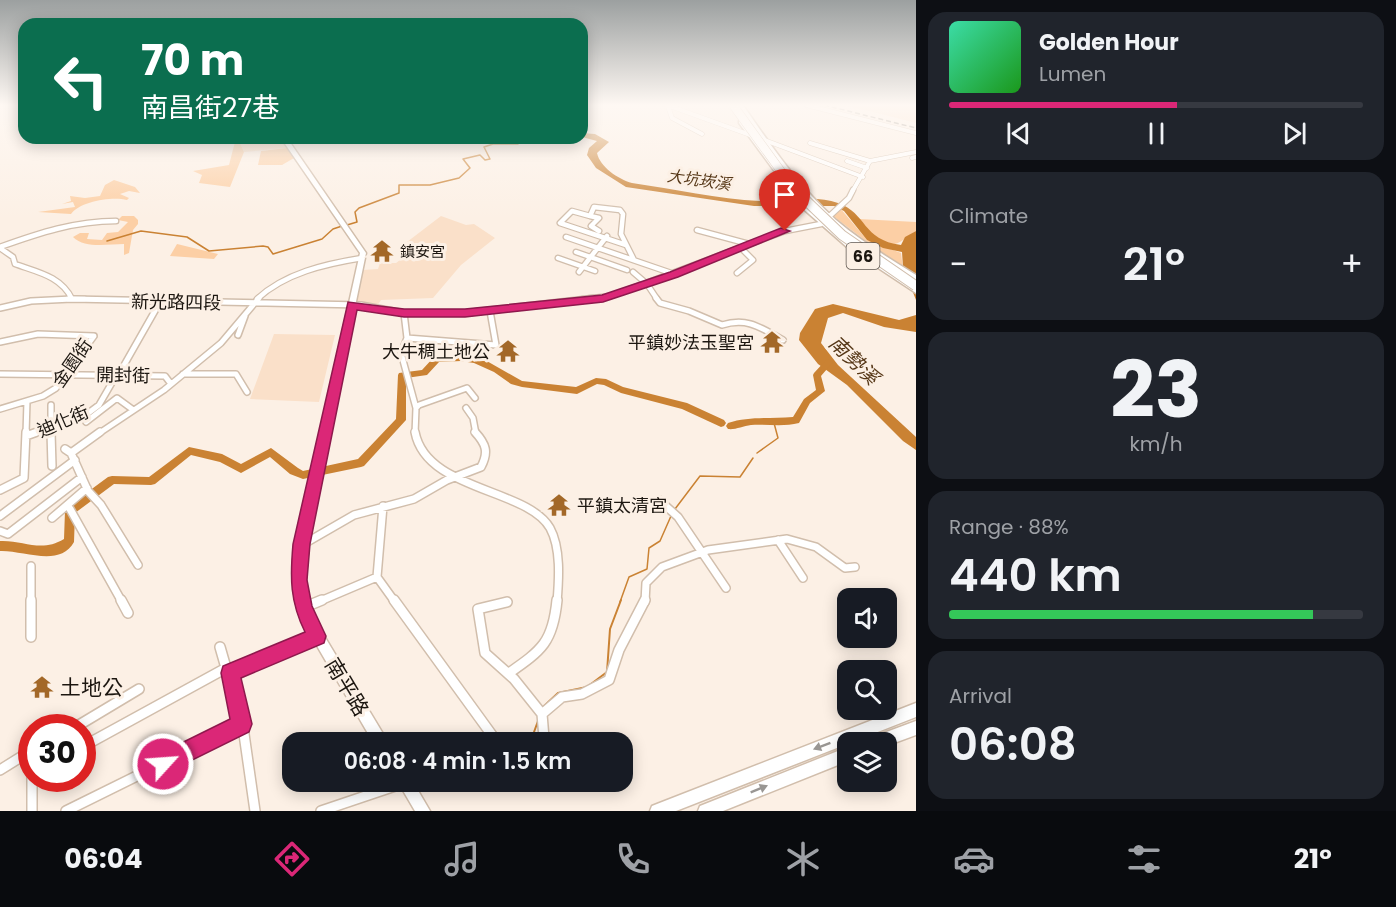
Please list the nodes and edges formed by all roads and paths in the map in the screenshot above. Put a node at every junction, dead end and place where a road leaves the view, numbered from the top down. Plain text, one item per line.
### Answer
1 (756, 143) edge
2 (761, 143) edge
3 (767, 143) edge
4 (773, 143) edge
5 (810, 143) dead end
6 (288, 144) edge
7 (915, 156) edge
8 (850, 159) junction
9 (870, 161) junction
10 (854, 164) dead end
11 (867, 168) junction
12 (850, 172) junction
13 (863, 177) junction
14 (828, 215) junction
15 (590, 216) junction
16 (116, 221) dead end
17 (821, 224) junction
18 (697, 230) dead end
19 (599, 231) dead end
20 (566, 237) dead end
21 (606, 237) junction
22 (749, 244) junction
23 (626, 245) junction
24 (0, 247) edge
25 (598, 248) junction
26 (741, 248) junction
27 (576, 252) dead end
28 (591, 257) junction
29 (362, 258) junction
30 (558, 258) dead end
31 (634, 260) junction
32 (581, 269) junction
33 (595, 271) dead end
34 (737, 273) dead end
35 (674, 275) junction
36 (914, 283) edge
37 (647, 284) junction
38 (916, 291) edge
39 (72, 299) junction
40 (160, 302) junction
41 (252, 304) junction
42 (352, 305) junction
43 (0, 308) edge
44 (248, 310) junction
45 (490, 311) junction
46 (404, 313) junction
47 (238, 335) dead end
48 (407, 338) junction
49 (783, 340) dead end
50 (0, 342) edge
51 (67, 373) junction
52 (0, 374) edge
53 (118, 374) junction
54 (183, 374) junction
55 (171, 384) junction
56 (247, 392) dead end
57 (475, 398) dead end
58 (27, 401) junction
59 (51, 405) dead end
60 (416, 408) junction
61 (466, 408) dead end
62 (0, 409) edge
63 (132, 409) junction
64 (86, 422) dead end
65 (52, 427) junction
66 (26, 436) junction
67 (71, 454) junction
68 (52, 466) dead end
69 (82, 477) junction
70 (456, 477) junction
71 (88, 489) junction
72 (0, 490) edge
73 (659, 500) dead end
74 (383, 506) junction
75 (70, 509) dead end
76 (0, 516) edge
77 (52, 518) dead end
78 (0, 531) edge
79 (778, 540) junction
80 (302, 544) junction
81 (701, 553) junction
82 (138, 565) dead end
83 (31, 566) dead end
84 (855, 567) dead end
85 (377, 577) junction
86 (802, 578) dead end
87 (726, 588) dead end
88 (507, 602) dead end
89 (303, 608) junction
90 (128, 613) dead end
91 (317, 636) junction
92 (31, 637) dead end
93 (220, 646) dead end
94 (229, 670) junction
95 (509, 674) junction
96 (139, 690) dead end
97 (916, 710) edge
98 (542, 713) junction
99 (96, 715) edge
100 (242, 724) junction
101 (916, 728) edge
102 (374, 732) edge
103 (490, 732) edge
104 (544, 732) edge
105 (897, 735) edge
106 (96, 739) edge
107 (837, 758) edge
108 (18, 759) edge
109 (0, 770) edge
110 (32, 792) edge
111 (376, 792) edge
112 (411, 792) edge
113 (33, 811) edge
114 (66, 811) edge
115 (255, 811) edge
116 (321, 811) edge
117 (423, 811) edge
118 (657, 811) edge
119 (705, 811) edge

1 - 17 main road, 66
2 - 36 highway, 66, bridge
3 - 14 main road, 66
4 - 12 street
5 - 8 street
6 - 29 main road
7 - 9 street
8 - 9 street
8 - 11 street
9 - 11 street
10 - 12 street
11 - 13 street
12 - 13 street
13 - 14 street
14 - 17 street
14 - 36 main road, 66
15 - 19 street
15 - 21 street
15 - 23 street
16 - 24 street
17 - 22 street, 新光路四段
17 - 36 main road, 66
18 - 22 street
20 - 25 street
21 - 23 street
21 - 25 street
22 - 26 street, 新光路四段
23 - 31 street
24 - 39 street
25 - 28 street
25 - 31 street
26 - 34 street
26 - 35 street, 新光路四段
27 - 28 street
28 - 32 street
28 - 37 street
29 - 41 street
29 - 42 main road
30 - 32 street
31 - 35 street
32 - 33 street
35 - 37 street, 新光路四段
36 - 38 main road, 66, bridge
37 - 45 street, 新光路四段
37 - 49 street
39 - 40 street, 新光路四段
39 - 43 street, 新光路四段
40 - 41 street, 新光路四段
40 - 53 street, 迪化街
41 - 42 street, 新光路四段
41 - 44 street
42 - 46 street, 新光路四段
42 - 80 main road, 南平路
44 - 47 street
44 - 54 street
45 - 46 street, 新光路四段
45 - 48 street
46 - 48 street
48 - 60 street
50 - 51 street, 金園街
51 - 52 street, 開封街
51 - 53 street, 開封街
51 - 58 street, 金園街
53 - 55 street, 開封街
53 - 65 street, 迪化街
54 - 55 street
54 - 56 street
55 - 63 street
57 - 60 street
58 - 62 street, 金園街
58 - 66 street
59 - 65 street
60 - 70 street
61 - 70 street
63 - 64 street
63 - 67 street
65 - 66 street, 迪化街
65 - 68 street
66 - 72 street
67 - 69 street
67 - 76 street
69 - 71 street
69 - 78 street
70 - 74 street
70 - 95 street
71 - 77 street
71 - 82 street
73 - 81 street
74 - 80 street
74 - 85 street
75 - 90 street
79 - 81 street
79 - 84 street
79 - 86 street
80 - 89 main road, 南平路
81 - 87 street
81 - 98 street
83 - 92 street
85 - 89 street
85 - 103 street
88 - 95 street
89 - 91 main road, 南平路
91 - 94 street
91 - 102 main road, 南平路
93 - 94 street
94 - 100 street
94 - 106 street
95 - 98 street
96 - 99 street
97 -> 118 main road
98 - 104 street
100 - 114 street
100 - 115 street
101 - 105 main road
119 -> 107 main road
108 - 109 street
110 - 113 street
111 - 116 street
112 - 117 main road

